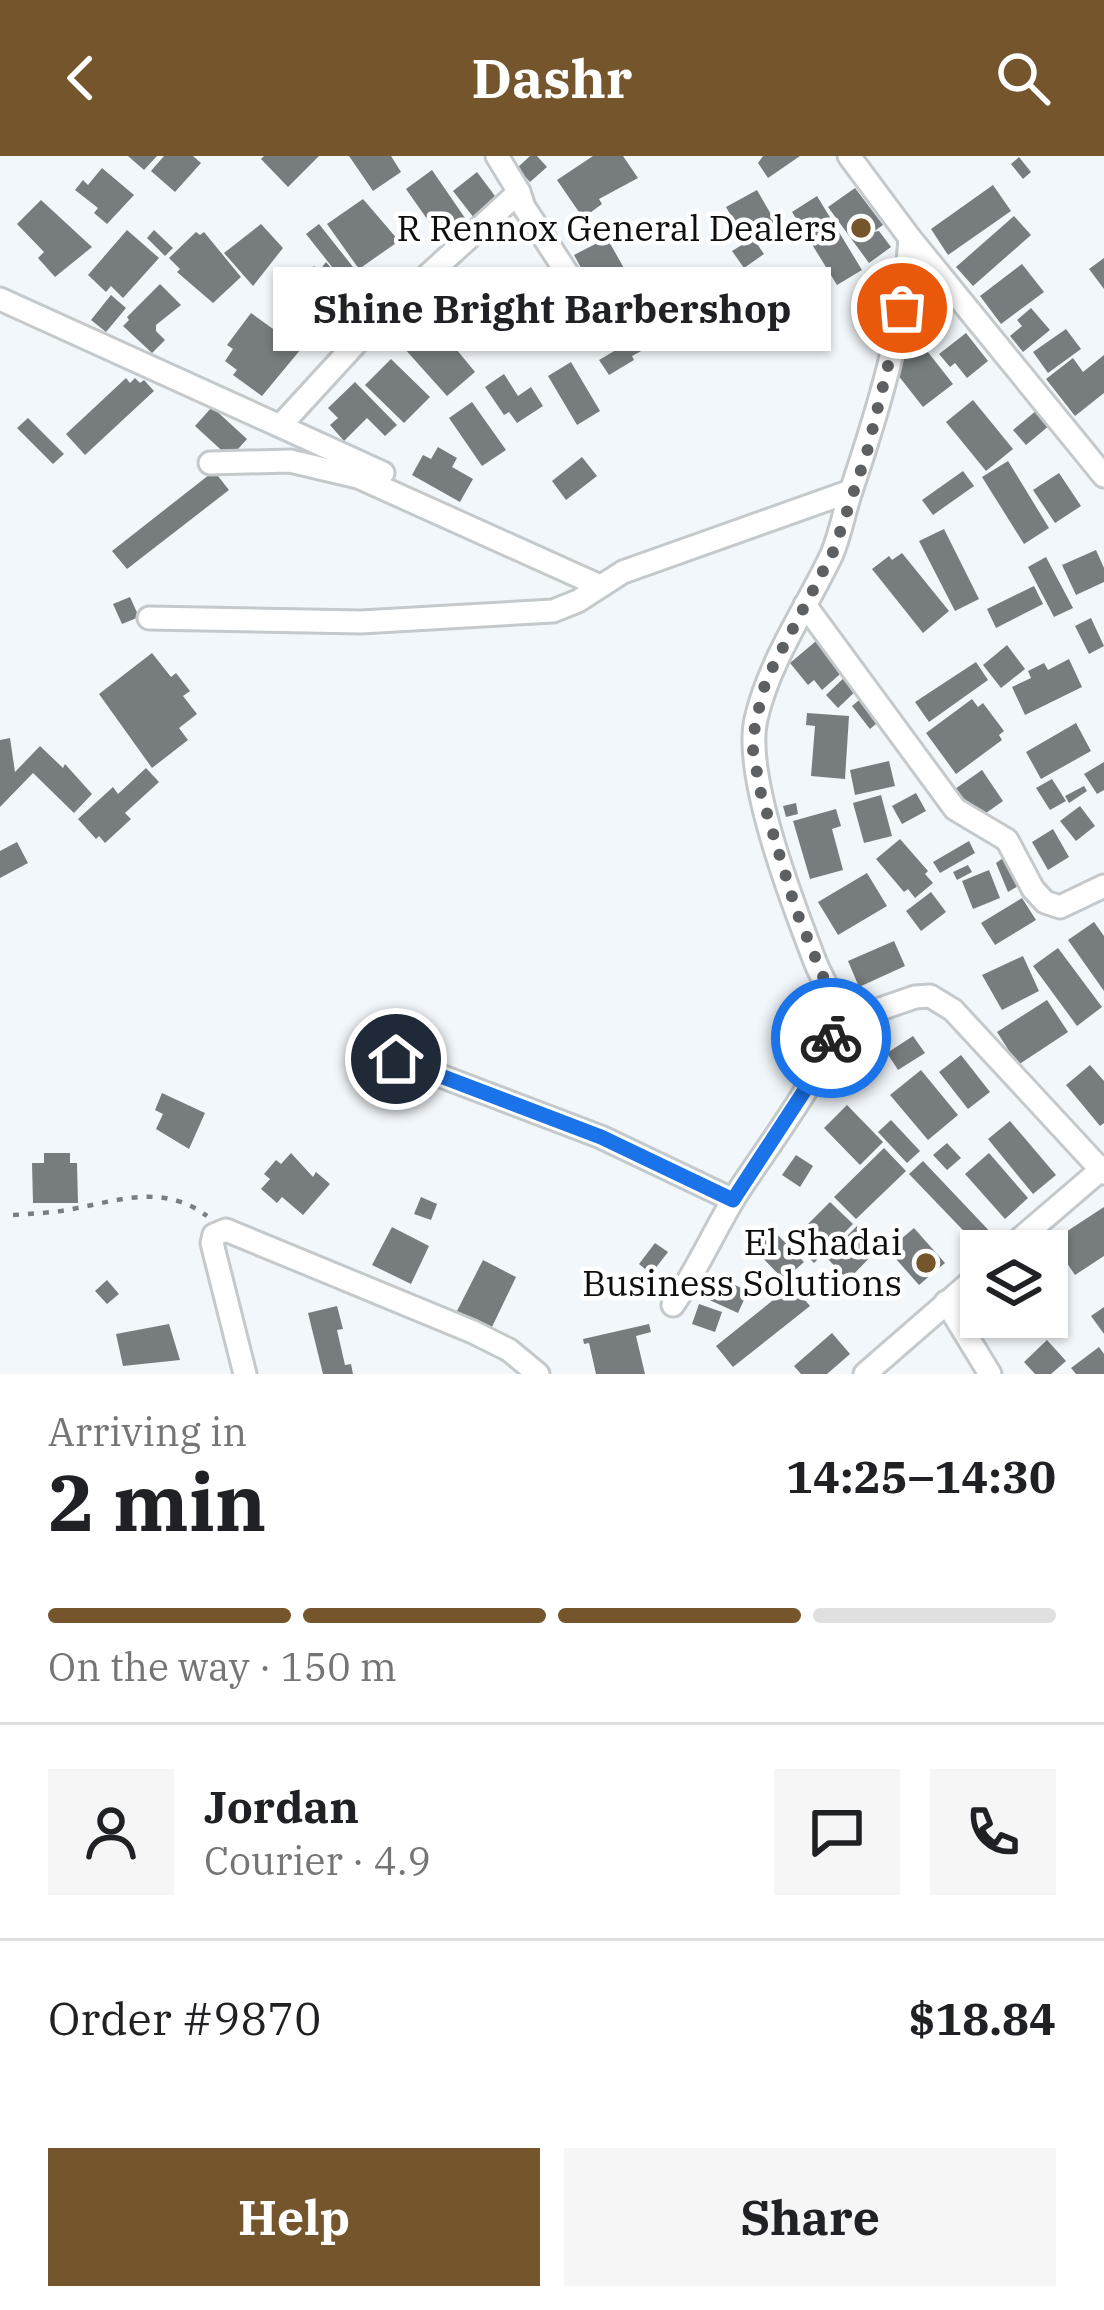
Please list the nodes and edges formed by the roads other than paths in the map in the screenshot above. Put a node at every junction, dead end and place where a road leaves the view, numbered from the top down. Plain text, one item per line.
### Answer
1 (497, 156) edge
2 (849, 156) edge
3 (520, 192) junction
4 (910, 238) junction
5 (0, 299) edge
6 (601, 325) dead end
7 (280, 426) junction
8 (211, 463) dead end
9 (1104, 476) edge
10 (851, 491) junction
11 (467, 511) dead end
12 (600, 586) junction
13 (805, 605) junction
14 (149, 618) dead end
15 (1104, 886) edge
16 (837, 1024) junction
17 (396, 1059) dead end
18 (1103, 1170) edge
19 (733, 1200) junction
20 (1031, 1230) edge
21 (960, 1290) edge
22 (946, 1302) junction
23 (673, 1305) dead end
24 (245, 1374) edge
25 (538, 1374) edge
26 (865, 1374) edge
27 (990, 1374) edge

1 - 3 street
2 - 4 street
3 - 6 street
3 - 7 street
4 - 9 street
4 - 10 street
5 - 7 street
7 - 11 street
8 - 12 street
10 - 12 street
10 - 13 street
12 - 14 street
13 - 15 street
13 - 16 street
16 - 18 street
16 - 19 street
17 - 19 street
18 - 20 street
19 - 23 street
21 - 22 street
22 - 26 street
22 - 27 street
24 - 25 street

